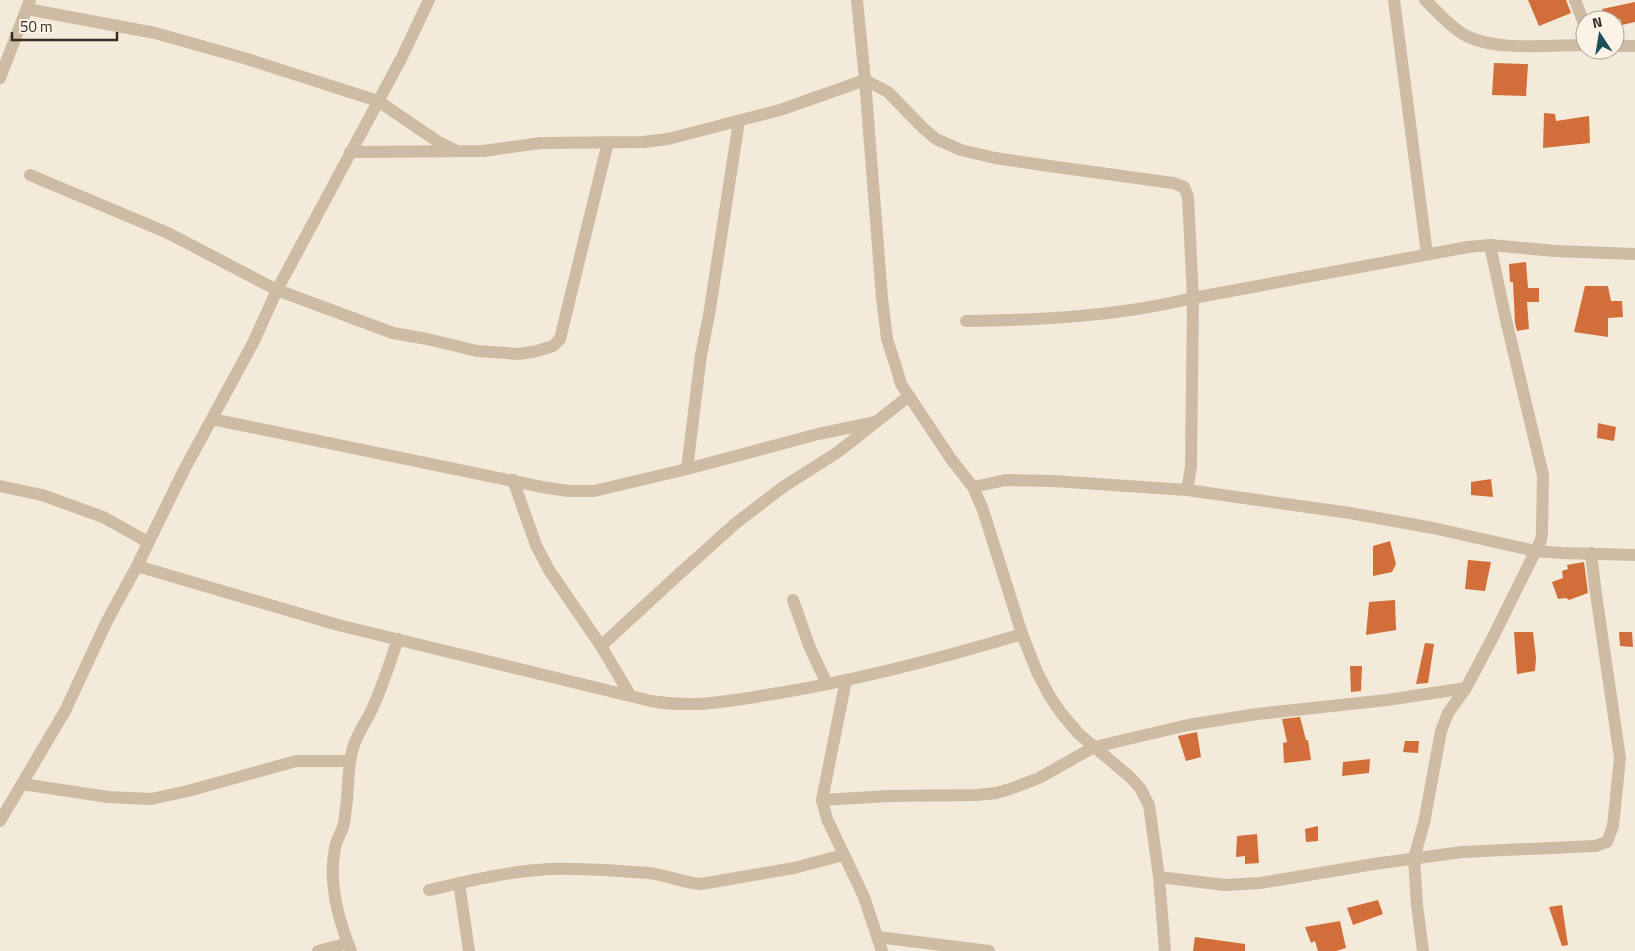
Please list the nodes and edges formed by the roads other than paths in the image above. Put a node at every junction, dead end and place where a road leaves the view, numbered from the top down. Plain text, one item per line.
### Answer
1 (429, 0) edge
2 (857, 0) edge
3 (1394, 0) edge
4 (1425, 0) edge
5 (28, 5) edge
6 (1575, 45) edge
7 (0, 78) edge
8 (865, 80) junction
9 (378, 101) junction
10 (739, 122) junction
11 (608, 142) junction
12 (458, 151) junction
13 (350, 152) junction
14 (30, 175) dead end
15 (1490, 245) junction
16 (1426, 254) junction
17 (1635, 254) edge
18 (277, 290) junction
19 (1193, 298) junction
20 (966, 321) dead end
21 (909, 396) junction
22 (212, 419) junction
23 (876, 422) junction
24 (687, 469) junction
25 (513, 480) junction
26 (0, 486) edge
27 (973, 487) junction
28 (1187, 490) junction
29 (148, 542) junction
30 (1535, 551) junction
31 (1591, 553) junction
32 (1635, 554) edge
33 (137, 566) junction
34 (793, 600) dead end
35 (1022, 634) junction
36 (398, 640) junction
37 (602, 646) junction
38 (846, 680) junction
39 (827, 684) junction
40 (1466, 688) junction
41 (630, 695) junction
42 (1094, 747) junction
43 (350, 761) junction
44 (22, 784) junction
45 (822, 800) junction
46 (0, 821) edge
47 (843, 855) junction
48 (1414, 858) junction
49 (1159, 877) junction
50 (459, 884) junction
51 (429, 890) dead end
52 (878, 937) junction
53 (350, 947) edge
54 (318, 951) edge
55 (469, 951) edge
56 (882, 951) edge
57 (989, 951) edge
58 (1165, 951) edge
59 (1423, 951) edge

1 - 9 street
2 - 8 street
3 - 16 street
4 - 6 street
5 - 7 street
5 - 9 street
8 - 10 street
8 - 19 street
8 - 21 street
9 - 12 street
9 - 13 street
10 - 11 street
10 - 24 street
11 - 12 street
11 - 18 street
12 - 13 street
13 - 18 street
14 - 18 street
15 - 16 street
15 - 17 street
15 - 30 street
16 - 19 street
18 - 22 street
19 - 20 street
19 - 28 street
21 - 23 street
21 - 27 street
22 - 25 street
22 - 29 street
23 - 24 street
23 - 37 street
24 - 25 street
25 - 37 street
26 - 29 street
27 - 28 street
27 - 35 street
28 - 30 street
29 - 33 street
30 - 31 street
30 - 40 street
31 - 32 street
31 - 48 street
33 - 36 street
33 - 44 street
34 - 39 street
35 - 38 street
35 - 42 street
36 - 41 street
36 - 43 street
37 - 41 street
38 - 39 street
38 - 45 street
39 - 41 street
40 - 42 street
40 - 48 street
42 - 45 street
42 - 49 street
43 - 44 street
43 - 53 street
44 - 46 street
45 - 47 street
47 - 50 street
47 - 52 street
48 - 49 street
48 - 59 street
49 - 58 street
50 - 51 street
50 - 55 street
52 - 56 street
52 - 57 street
53 - 54 street

